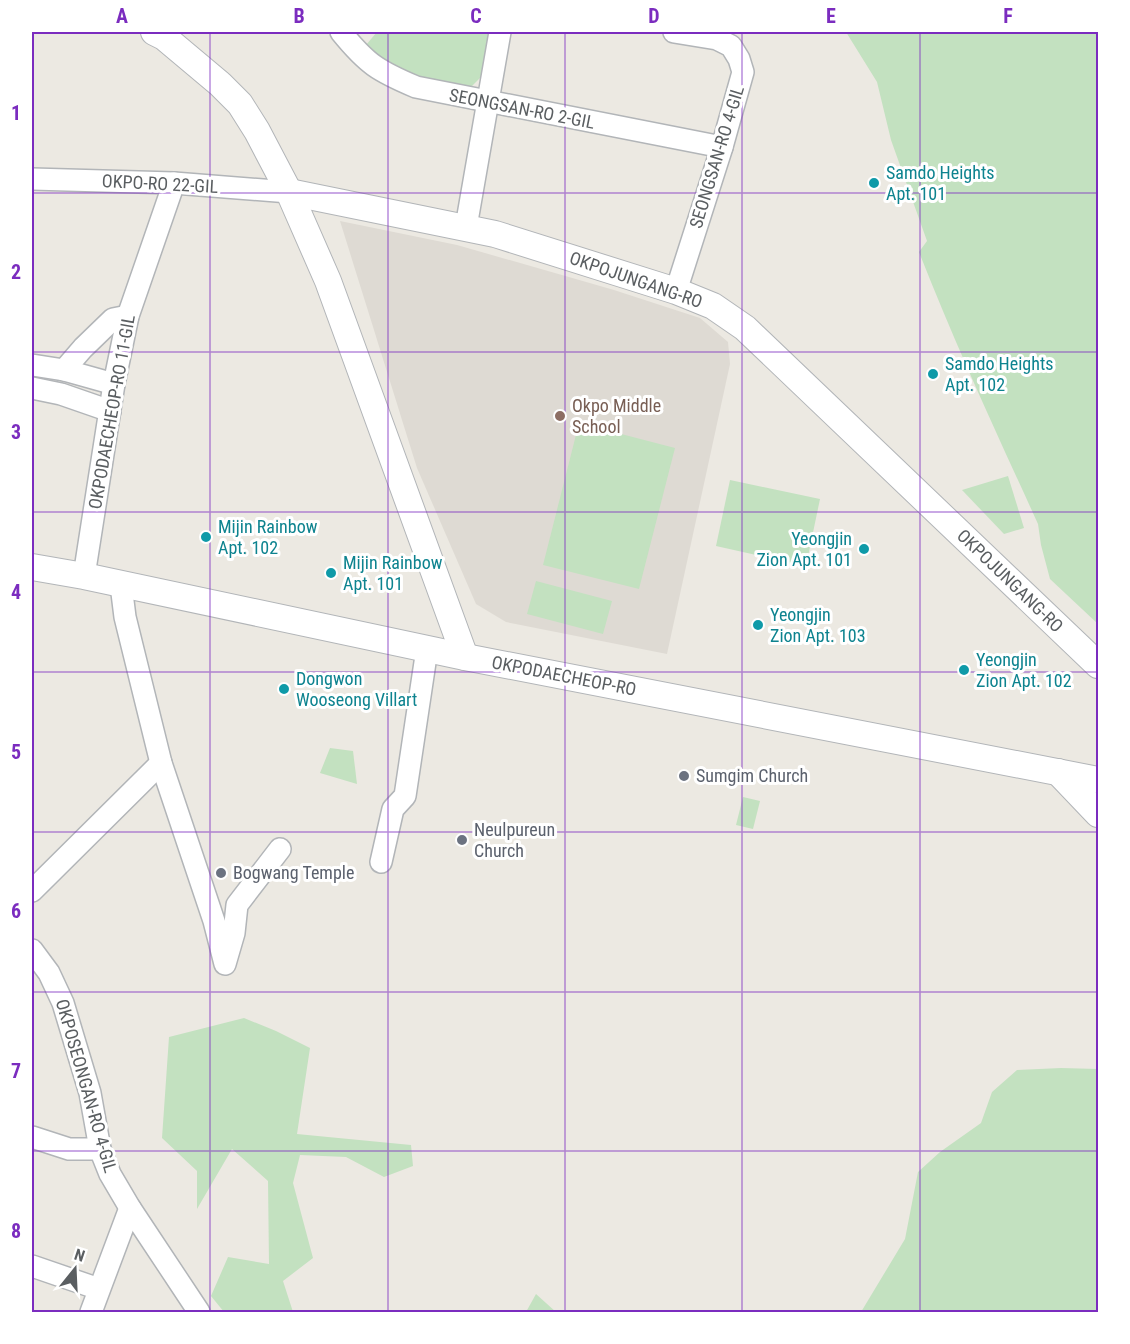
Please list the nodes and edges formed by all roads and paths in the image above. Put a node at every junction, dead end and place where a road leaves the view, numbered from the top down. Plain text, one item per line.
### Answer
1 (154, 32) edge
2 (341, 32) edge
3 (500, 32) edge
4 (674, 32) edge
5 (489, 103) junction
6 (722, 147) junction
7 (32, 179) edge
8 (174, 183) junction
9 (289, 192) junction
10 (466, 227) junction
11 (676, 291) junction
12 (128, 316) junction
13 (32, 365) edge
14 (64, 370) junction
15 (114, 384) junction
16 (32, 388) edge
17 (110, 411) junction
18 (32, 567) edge
19 (84, 576) junction
20 (121, 585) junction
21 (427, 649) junction
22 (465, 657) junction
23 (1098, 665) edge
24 (161, 763) junction
25 (1058, 772) junction
26 (1098, 780) edge
27 (1098, 814) edge
28 (280, 849) dead end
29 (381, 862) dead end
30 (32, 891) edge
31 (32, 951) edge
32 (32, 1137) edge
33 (100, 1149) junction
34 (130, 1208) junction
35 (32, 1266) edge
36 (99, 1289) junction
37 (91, 1312) edge
38 (199, 1312) edge

1 - 9 street
2 - 5 street, SEONGSAN-RO 2-GIL
3 - 5 street
4 - 6 street, SEONGSAN-RO 4-GIL
5 - 6 street, SEONGSAN-RO 2-GIL
5 - 10 street
6 - 11 street, SEONGSAN-RO 4-GIL
7 - 8 street, OKPO-RO 22-GIL
8 - 9 street, OKPO-RO 22-GIL
8 - 12 street, OKPODAECHEOP-RO 11-GIL
9 - 10 street, OKPOJUNGANG-RO
9 - 22 street
10 - 11 street, OKPOJUNGANG-RO
11 - 23 street, OKPOJUNGANG-RO
12 - 14 street
12 - 15 street, OKPODAECHEOP-RO 11-GIL
13 - 14 street
14 - 15 street
15 - 17 street, OKPODAECHEOP-RO 11-GIL
16 - 17 street
17 - 19 street, OKPODAECHEOP-RO 11-GIL
18 - 19 street, OKPODAECHEOP-RO
19 - 20 street, OKPODAECHEOP-RO
20 - 21 street, OKPODAECHEOP-RO
20 - 24 street
21 - 22 street, OKPODAECHEOP-RO
21 - 29 street
22 - 25 street, OKPODAECHEOP-RO
24 - 28 street
24 - 30 street
25 - 26 street, OKPODAECHEOP-RO
25 - 27 street
31 - 33 street, OKPOSEONGAN-RO 4-GIL
32 - 33 street
33 - 34 street, OKPOSEONGAN-RO 4-GIL
34 - 36 street
34 - 38 street, OKPOSEONGAN-RO 4-GIL
35 - 36 street
36 - 37 street

